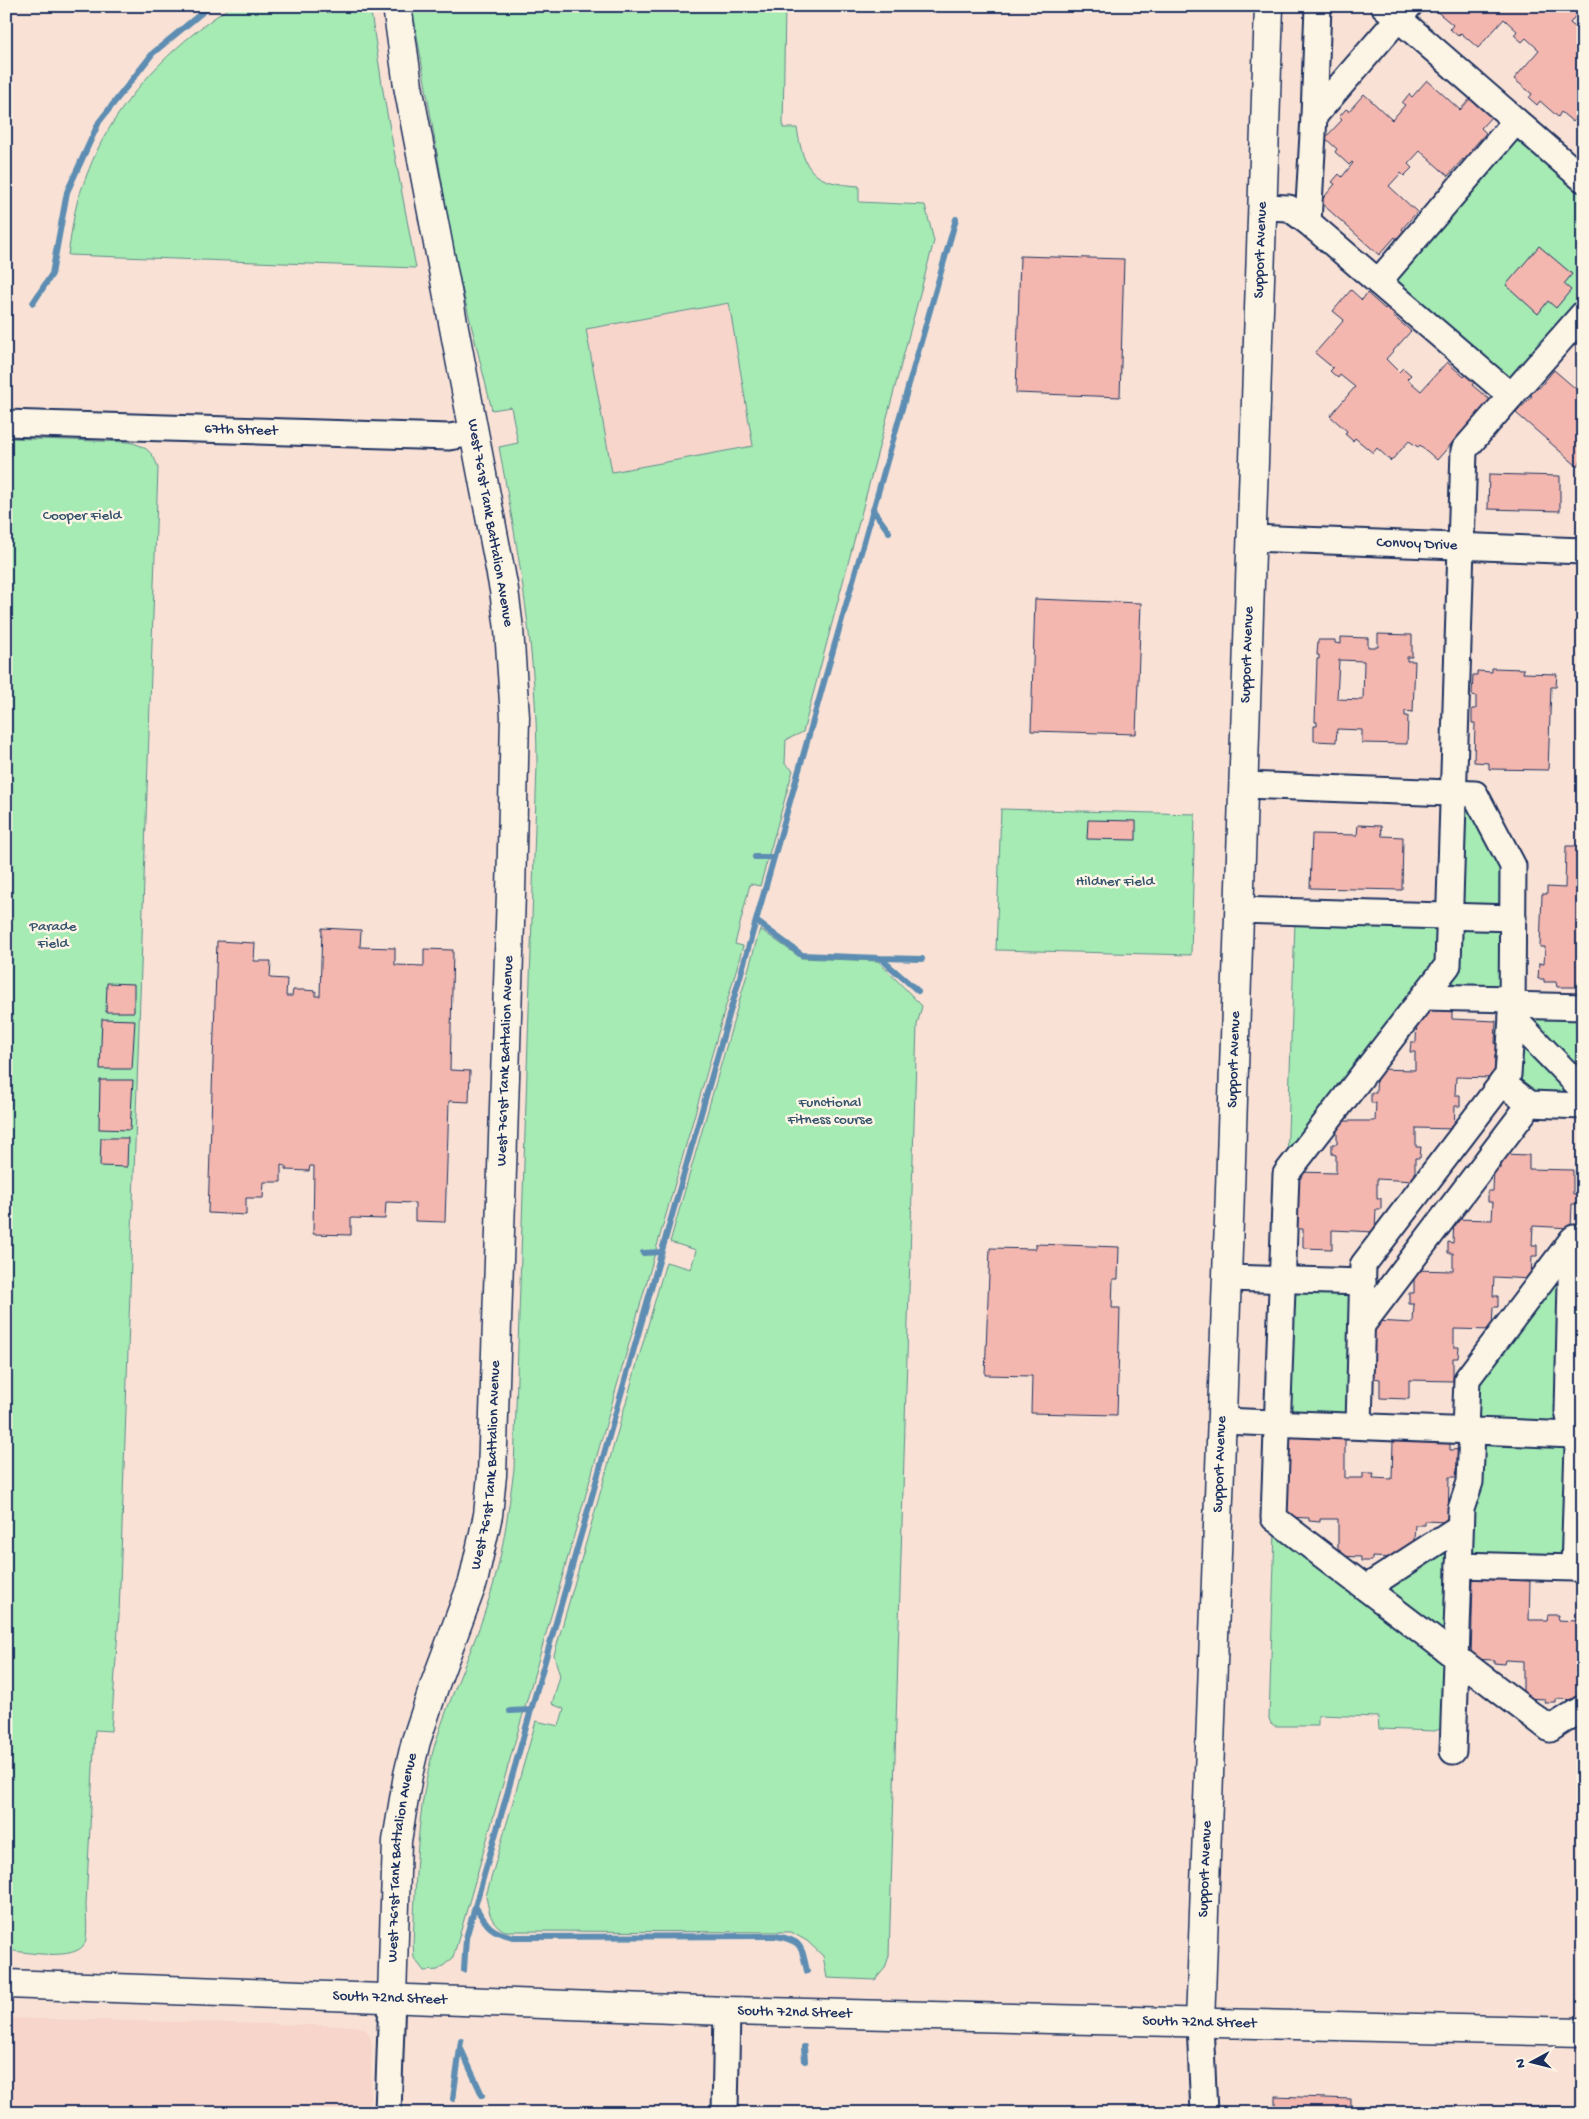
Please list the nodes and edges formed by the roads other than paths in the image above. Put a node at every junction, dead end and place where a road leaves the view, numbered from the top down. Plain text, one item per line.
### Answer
1 (396, 6) edge
2 (1269, 6) edge
3 (1318, 6) edge
4 (1397, 10) edge
5 (1314, 116) junction
6 (1516, 121) junction
7 (1583, 179) edge
8 (1262, 207) junction
9 (1308, 222) junction
10 (1378, 282) junction
11 (1583, 314) edge
12 (1511, 396) junction
13 (6, 423) edge
14 (474, 432) junction
15 (1251, 538) junction
16 (1462, 547) junction
17 (1583, 552) edge
18 (1244, 785) junction
19 (1454, 793) junction
20 (1239, 910) junction
21 (1450, 916) junction
22 (1513, 918) junction
23 (1424, 997) junction
24 (1512, 1007) junction
25 (1583, 1007) edge
26 (1502, 1083) junction
27 (1583, 1090) edge
28 (1530, 1104) junction
29 (1583, 1106) edge
30 (1578, 1234) edge
31 (1227, 1278) junction
32 (1282, 1280) junction
33 (1362, 1282) junction
34 (1362, 1325) junction
35 (1222, 1421) junction
36 (1277, 1423) junction
37 (1359, 1426) junction
38 (1578, 1428) edge
39 (1469, 1430) junction
40 (1460, 1527) junction
41 (1459, 1565) junction
42 (1579, 1568) edge
43 (1366, 1588) junction
44 (1456, 1657) junction
45 (1583, 1708) edge
46 (1453, 1751) dead end
47 (6, 1984) edge
48 (392, 1997) junction
49 (727, 2010) junction
50 (1200, 2023) junction
51 (1583, 2032) edge
52 (388, 2113) edge
53 (725, 2113) edge
54 (1204, 2113) edge

1 - 14 street, West 761st Tank Battalion Avenue
2 - 8 street, Support Avenue
3 - 5 street
4 - 5 street
4 - 6 street
5 - 9 street
6 - 7 street
6 - 10 street
8 - 9 street
8 - 15 street, Support Avenue
9 - 10 street
10 - 12 street
11 - 12 street
12 - 16 street
13 - 14 street, 67th Street
14 - 48 street, West 761st Tank Battalion Avenue
15 - 16 street, Convoy Drive
15 - 18 street, Support Avenue
16 - 17 street, Convoy Drive
16 - 19 street
18 - 19 street
18 - 20 street, Support Avenue
19 - 21 street
19 - 22 street
20 - 21 street
20 - 31 street, Support Avenue
21 - 22 street
21 - 23 street
22 - 24 street
23 - 24 street
23 - 32 street
24 - 25 street
24 - 26 street
24 - 27 street
26 - 28 street
26 - 33 street
28 - 29 street
28 - 34 street
30 - 38 street
30 - 39 street
31 - 32 street
31 - 35 street, Support Avenue
32 - 33 street
32 - 36 street
33 - 34 street
34 - 37 street
35 - 36 street
35 - 50 street, Support Avenue
36 - 37 street
36 - 43 street
37 - 39 street
38 - 39 street
38 - 42 street
39 - 40 street
40 - 41 street
40 - 43 street
41 - 42 street
41 - 44 street
43 - 44 street
44 - 45 street
44 - 46 street
47 - 48 street, South 72nd Street
48 - 49 street, South 72nd Street
48 - 52 street, West 761st Tank Battalion Avenue
49 - 50 street, South 72nd Street
49 - 53 street
50 - 51 street, South 72nd Street
50 - 54 street, Support Avenue

